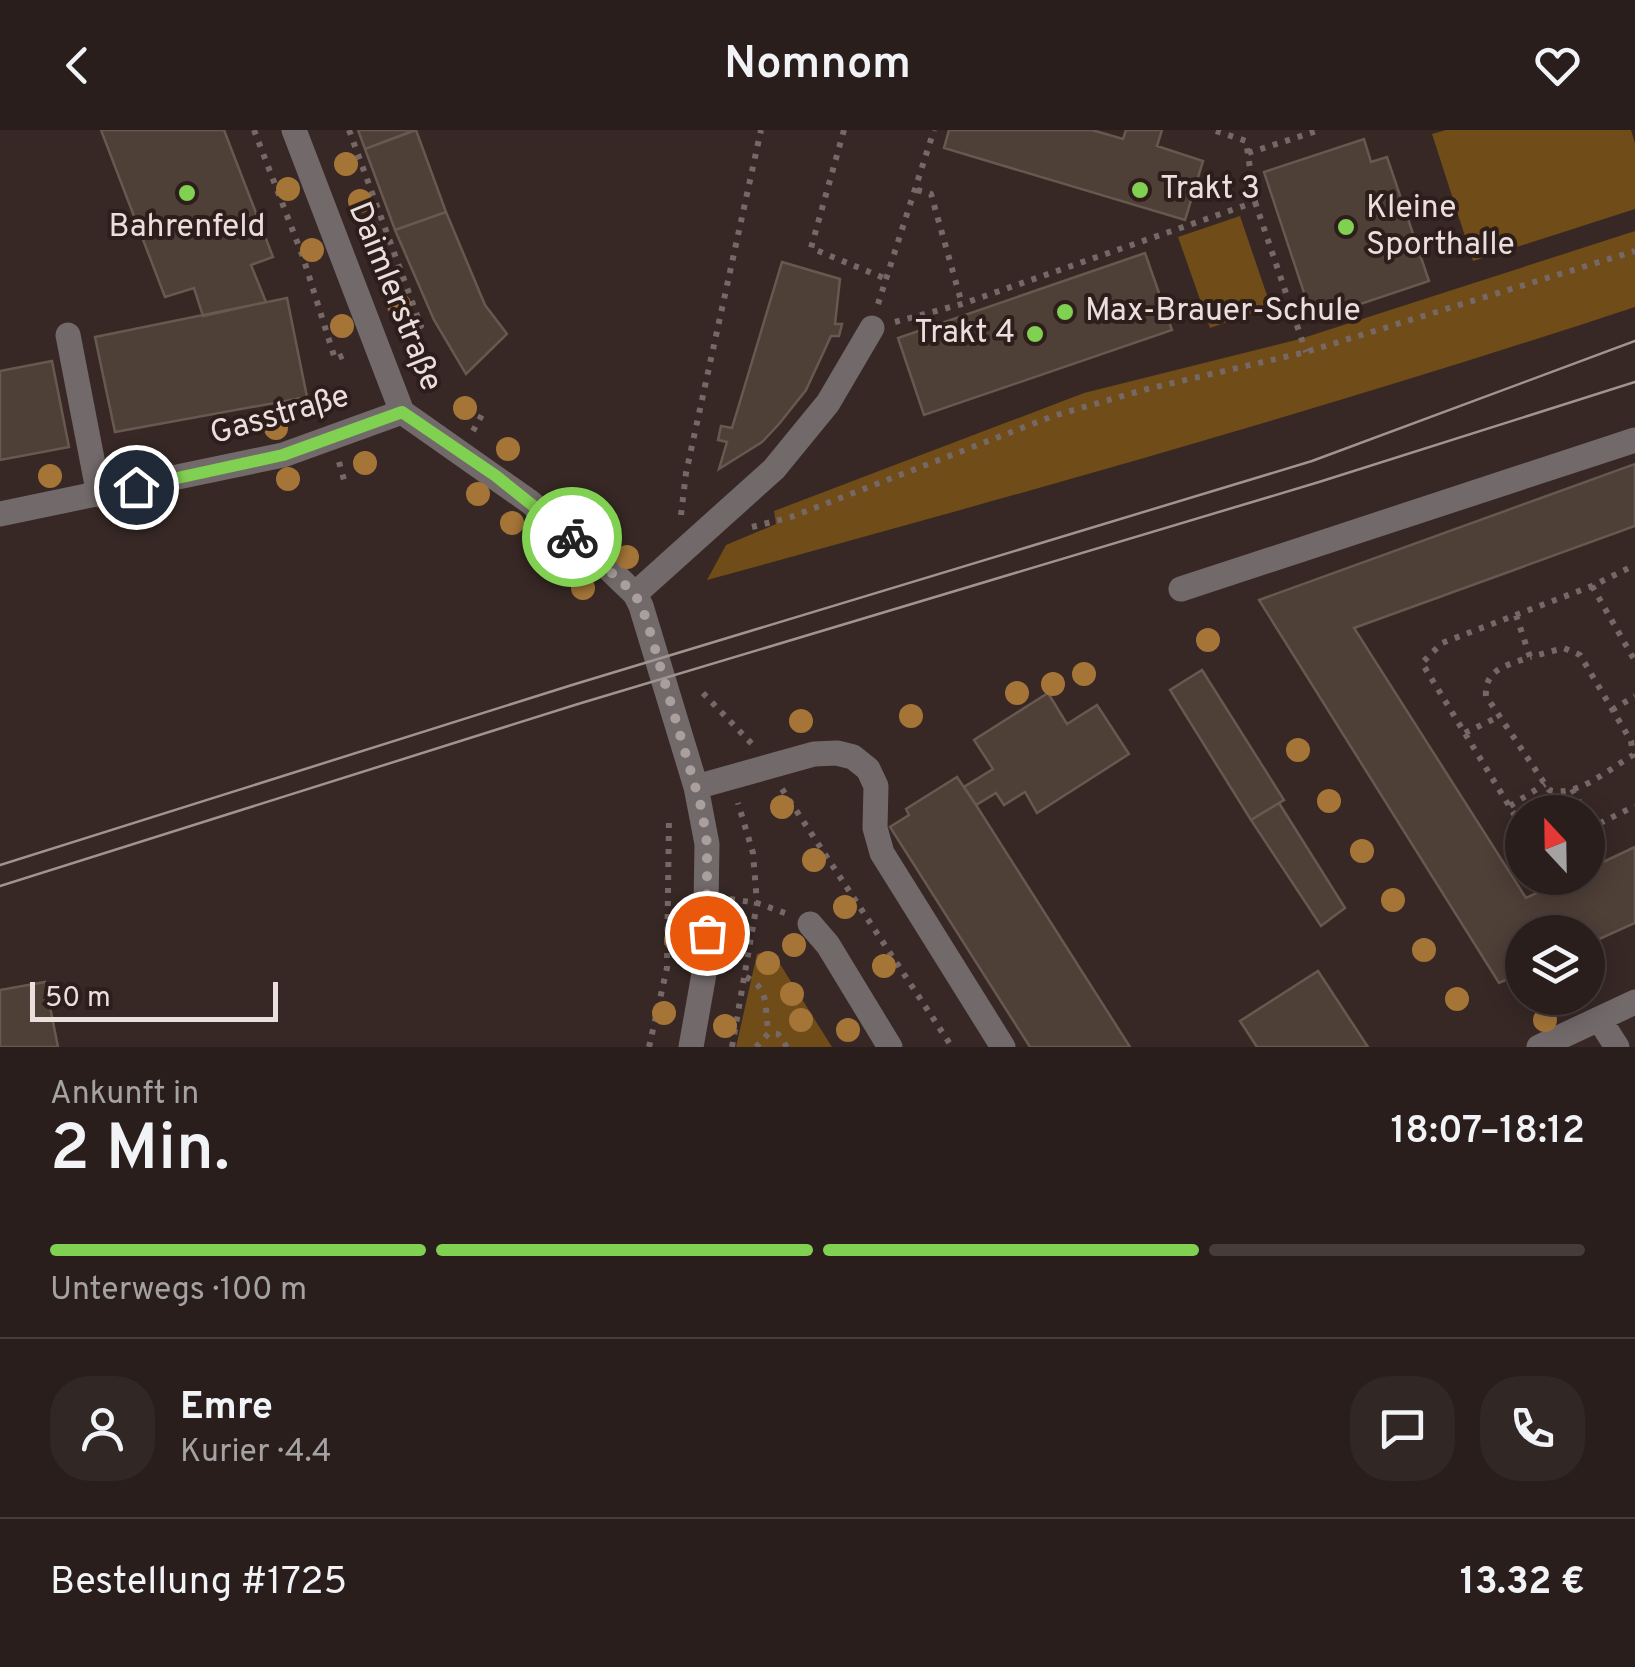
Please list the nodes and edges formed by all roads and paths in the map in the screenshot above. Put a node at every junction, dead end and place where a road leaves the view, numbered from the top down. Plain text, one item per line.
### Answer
1 (254, 130) edge
2 (294, 130) edge
3 (349, 130) edge
4 (761, 130) edge
5 (844, 130) edge
6 (934, 130) edge
7 (1214, 130) edge
8 (1320, 130) edge
9 (1248, 153) junction
10 (917, 190) junction
11 (1255, 202) junction
12 (1635, 252) edge
13 (884, 278) junction
14 (962, 304) junction
15 (421, 326) dead end
16 (872, 328) junction
17 (68, 335) dead end
18 (1306, 352) junction
19 (336, 358) dead end
20 (402, 412) junction
21 (1635, 440) edge
22 (99, 495) junction
23 (0, 514) edge
24 (745, 529) dead end
25 (696, 542) junction
26 (1635, 565) edge
27 (1592, 586) junction
28 (1181, 589) dead end
29 (635, 594) junction
30 (1516, 615) junction
31 (1530, 657) junction
32 (1635, 662) edge
33 (703, 693) dead end
34 (1635, 696) edge
35 (1612, 710) junction
36 (1500, 716) junction
37 (1465, 733) junction
38 (768, 768) junction
39 (729, 776) junction
40 (1546, 784) junction
41 (696, 786) junction
42 (1572, 789) junction
43 (1528, 795) edge
44 (1575, 795) edge
45 (1505, 798) edge
46 (1635, 806) edge
47 (669, 817) dead end
48 (1605, 821) edge
49 (708, 896) junction
50 (757, 903) junction
51 (810, 924) joint
52 (746, 977) junction
53 (1635, 1002) edge
54 (1599, 1019) junction
55 (769, 1033) junction
56 (649, 1047) edge
57 (691, 1047) edge
58 (732, 1047) edge
59 (756, 1047) edge
60 (786, 1047) edge
61 (890, 1047) edge
62 (952, 1047) edge
63 (1004, 1047) edge
64 (1539, 1047) edge
65 (1617, 1047) edge

1 - 19 path
2 - 20 street, Daimlerstraße
3 - 15 path
4 - 25 path
5 - 13 path
6 - 10 path
7 - 9 path
8 - 9 path
9 - 11 path
10 - 13 path
10 - 14 path
11 - 14 path
11 - 18 path
12 - 18 path
13 - 16 path
14 - 16 path
16 - 25 street
17 - 22 street
18 - 24 path
20 - 22 street, Gasstraße
20 - 29 street, Daimlerstraße
21 - 28 street
22 - 23 street, Gasstraße
25 - 29 street
26 - 27 path
27 - 30 path
27 - 32 path
29 - 41 street, Daimlerstraße
30 - 31 path
30 - 37 path
31 - 35 path
31 - 36 path
33 - 38 path
34 - 35 path
35 - 42 path
36 - 37 path
36 - 40 path
37 - 45 path
38 - 39 street
38 - 62 path
38 - 63 street
39 - 41 street
39 - 50 path
40 - 42 path
40 - 43 path
41 - 49 street, Daimlerstraße
42 - 44 path
46 - 48 path
47 - 56 path
49 - 50 path
49 - 57 street, Daimlerstraße
50 - 51 path
50 - 52 path
51 - 61 street
52 - 55 path
52 - 58 path
53 - 54 street
54 - 64 street
54 - 65 street
55 - 59 path
55 - 60 path

